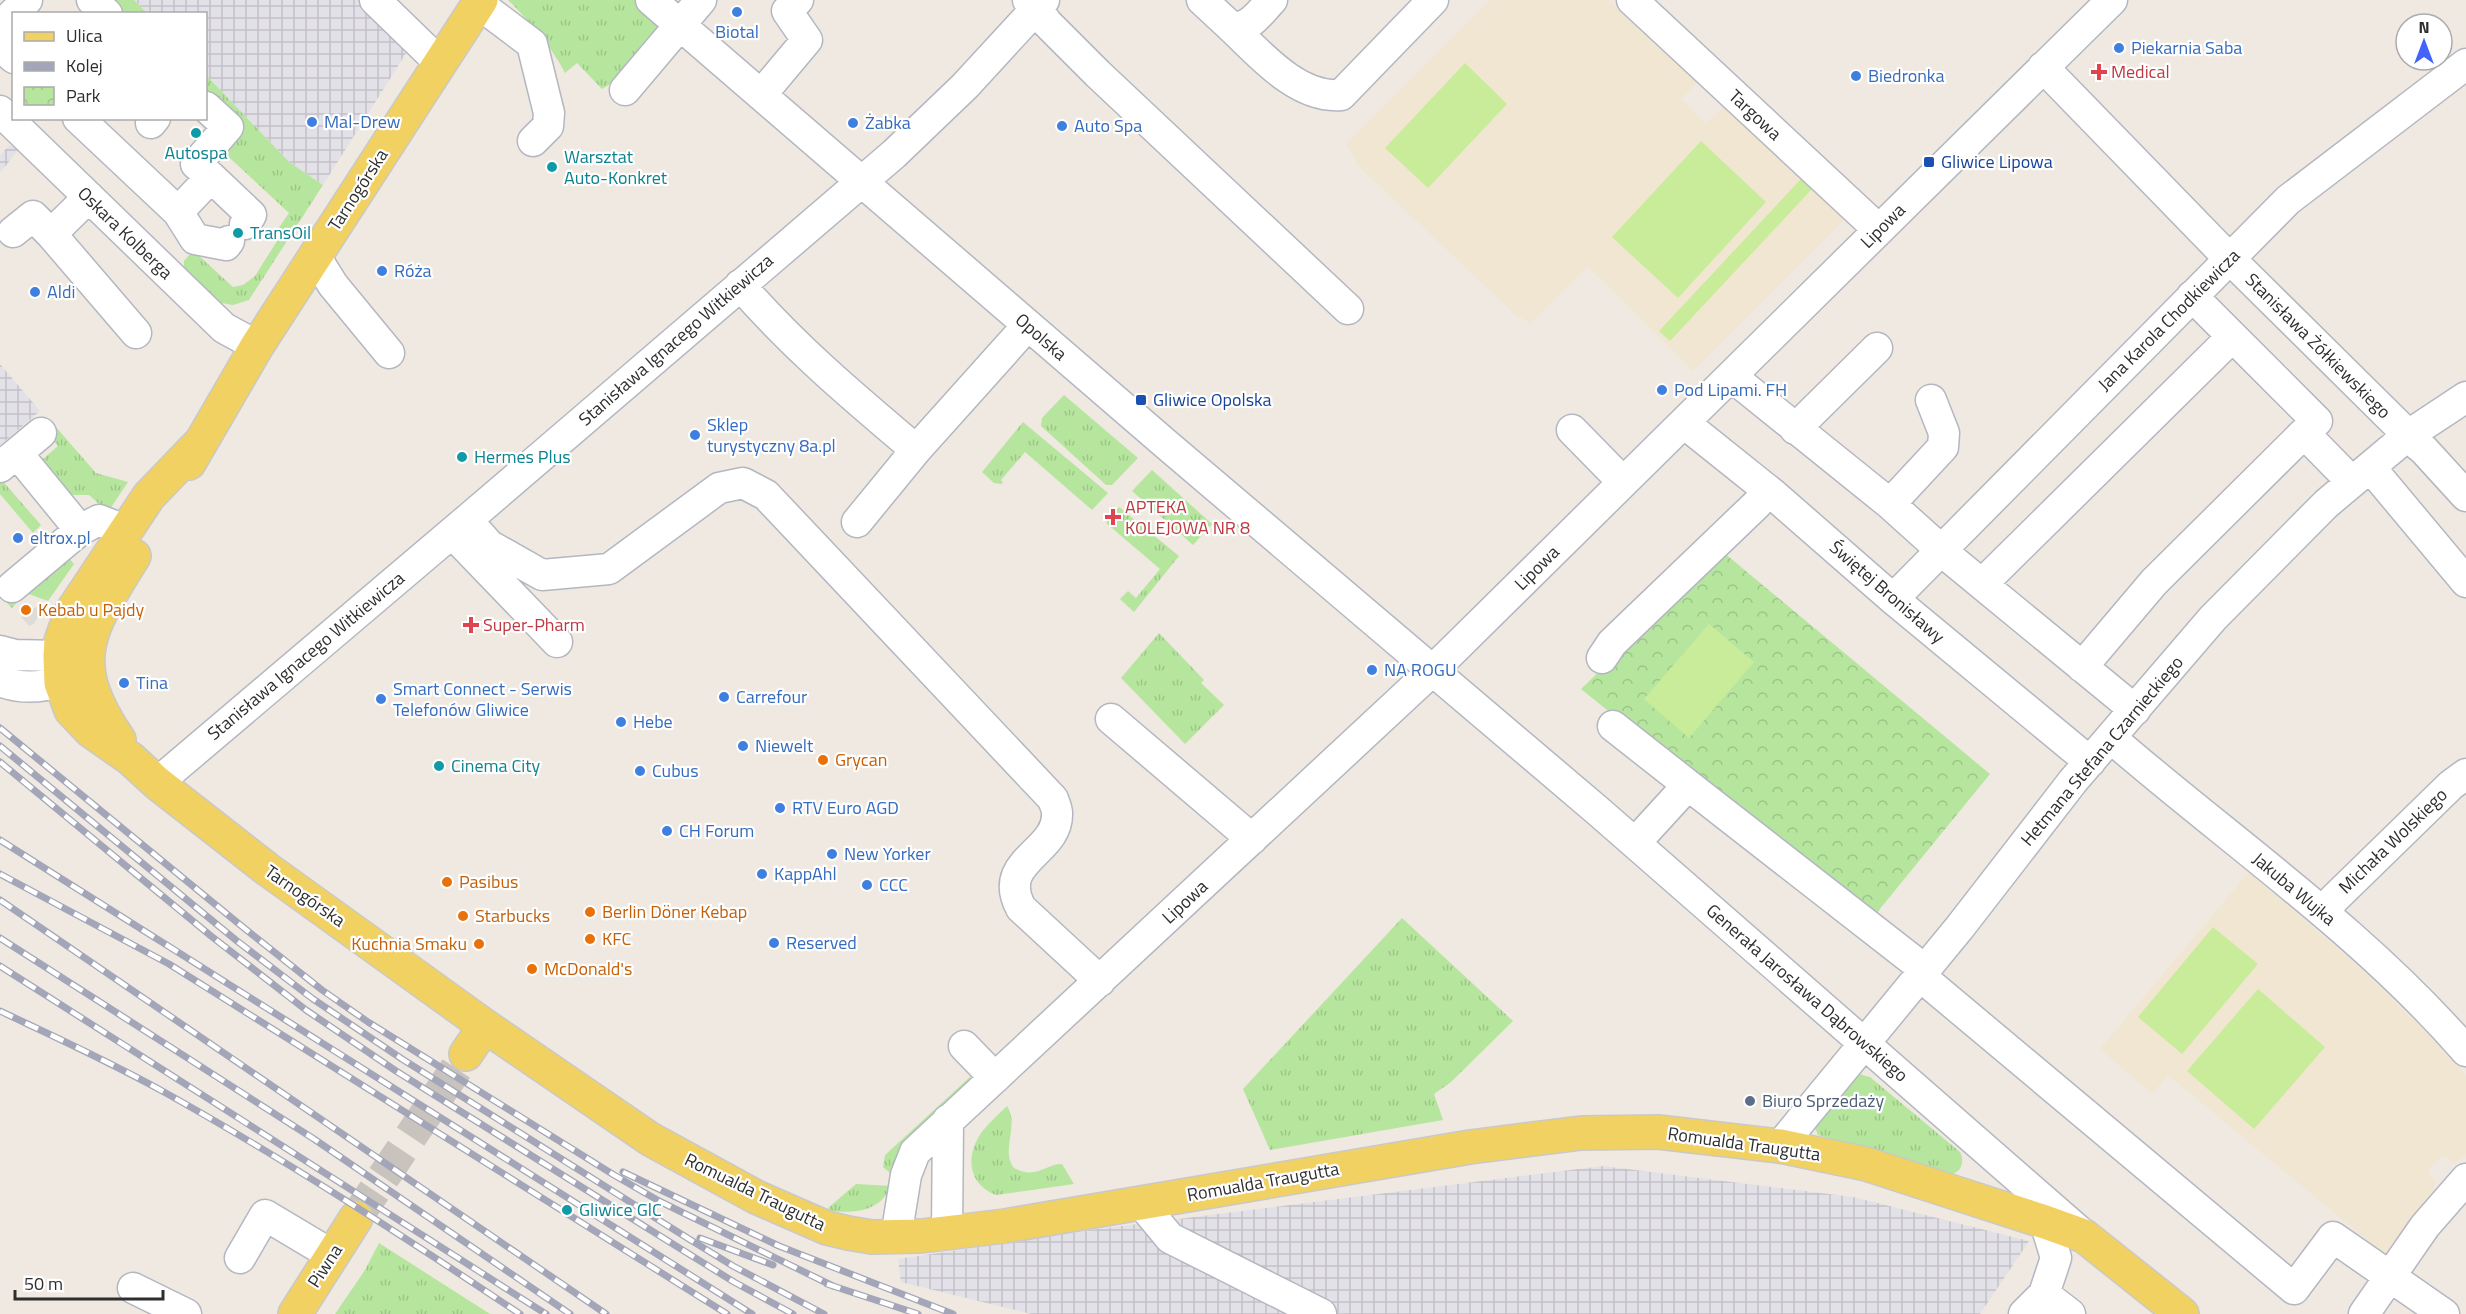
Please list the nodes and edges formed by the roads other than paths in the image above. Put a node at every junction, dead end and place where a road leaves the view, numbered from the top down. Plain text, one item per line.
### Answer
1 (27, 0) edge
2 (92, 0) edge
3 (375, 0) edge
4 (651, 0) edge
5 (701, 0) edge
6 (798, 0) edge
7 (1202, 0) edge
8 (1272, 0) edge
9 (1433, 0) edge
10 (1632, 0) edge
11 (2110, 1) edge
12 (480, 2) edge
13 (1036, 3) edge
14 (15, 12) edge
15 (105, 12) edge
16 (12, 15) edge
17 (680, 25) junction
18 (1230, 26) junction
19 (0, 27) edge
20 (0, 46) edge
21 (12, 56) edge
22 (440, 63) junction
23 (2466, 64) edge
24 (2043, 67) junction
25 (626, 90) dead end
26 (761, 95) junction
27 (207, 108) edge
28 (80, 120) edge
29 (11, 126) edge
30 (532, 141) dead end
31 (211, 177) junction
32 (860, 183) junction
33 (89, 197) junction
34 (178, 212) junction
35 (1879, 230) junction
36 (13, 232) dead end
37 (51, 234) junction
38 (195, 239) junction
39 (315, 256) junction
40 (2231, 258) junction
41 (164, 272) junction
42 (740, 285) junction
43 (2192, 296) junction
44 (1348, 309) dead end
45 (1028, 325) junction
46 (136, 333) dead end
47 (2232, 337) junction
48 (257, 346) junction
49 (1877, 348) dead end
50 (389, 353) dead end
51 (1731, 376) junction
52 (2466, 397) edge
53 (1931, 400) dead end
54 (2317, 421) dead end
55 (1684, 423) junction
56 (1795, 429) junction
57 (1572, 430) dead end
58 (42, 433) dead end
59 (2407, 436) junction
60 (200, 443) junction
61 (916, 450) junction
62 (8, 460) edge
63 (2361, 475) junction
64 (1623, 482) junction
65 (1768, 490) junction
66 (2466, 496) edge
67 (1890, 504) junction
68 (857, 522) dead end
69 (459, 527) junction
70 (80, 530) junction
71 (125, 530) junction
72 (1941, 549) junction
73 (2466, 582) edge
74 (1982, 584) junction
75 (12, 587) dead end
76 (1893, 598) junction
77 (557, 642) dead end
78 (0, 651) edge
79 (1602, 658) dead end
80 (2082, 667) junction
81 (70, 670) junction
82 (1432, 671) junction
83 (0, 681) edge
84 (2135, 710) junction
85 (1111, 719) dead end
86 (1613, 726) dead end
87 (2111, 738) junction
88 (2090, 762) junction
89 (2466, 774) edge
90 (157, 783) junction
91 (1688, 785) junction
92 (1252, 839) junction
93 (1635, 843) junction
94 (2324, 913) junction
95 (1922, 972) junction
96 (1100, 981) junction
97 (485, 1026) junction
98 (1864, 1042) junction
99 (964, 1046) dead end
100 (2466, 1051) edge
101 (466, 1054) tunnel mouth
102 (995, 1078) junction
103 (948, 1120) junction
104 (1780, 1146) junction
105 (2466, 1179) edge
106 (1142, 1203) junction
107 (356, 1218) tunnel mouth
108 (2045, 1222) junction
109 (947, 1233) junction
110 (2084, 1236) junction
111 (896, 1238) junction
112 (332, 1255) junction
113 (240, 1258) dead end
114 (2390, 1277) junction
115 (133, 1288) dead end
116 (2038, 1307) edge
117 (186, 1314) edge
118 (295, 1314) edge
119 (1321, 1314) edge
120 (2070, 1314) edge
121 (2182, 1314) edge
122 (2364, 1314) edge
123 (2444, 1314) edge

1 - 14 street
2 - 15 street
3 - 22 street
4 - 17 street, Opolska
5 - 17 street
6 - 26 street
7 - 18 street
8 - 18 street
9 - 18 street
10 - 35 street, Targowa
11 - 24 street, Lipowa
12 - 22 main road, Tarnogórska
12 - 30 street
13 - 32 street, Stanisława Ignacego Witkiewicza
13 - 44 street
16 - 19 street
17 - 25 street
17 - 26 street, Opolska
20 - 21 street
22 - 39 main road, Tarnogórska
23 - 40 street, Jana Karola Chodkiewicza
24 - 35 street, Lipowa
24 - 40 street, Stanisława Żółkiewskiego
26 - 32 street, Opolska
27 - 31 street
28 - 34 street
29 - 33 street, Oskara Kolberga
31 - 34 street
31 - 38 street
32 - 42 street, Stanisława Ignacego Witkiewicza
32 - 45 street, Opolska
33 - 37 street
33 - 41 street, Oskara Kolberga
34 - 38 street
35 - 51 street, Lipowa
36 - 37 street
37 - 46 street
38 - 41 street
39 - 48 main road, Tarnogórska
39 - 50 street
40 - 43 street, Jana Karola Chodkiewicza
40 - 59 street, Stanisława Żółkiewskiego
41 - 48 street, Oskara Kolberga
42 - 61 street
42 - 69 street, Stanisława Ignacego Witkiewicza
43 - 47 street
43 - 72 street, Jana Karola Chodkiewicza
45 - 61 street
45 - 82 street, Opolska
47 - 54 street
47 - 74 street
48 - 60 main road, Tarnogórska
49 - 56 street
51 - 55 street, Lipowa
51 - 56 street
52 - 59 street, Hetmana Stefana Czarnieckiego
53 - 67 street
55 - 64 street, Lipowa
55 - 65 street, Świętej Bronisławy
56 - 67 street
57 - 64 street
58 - 62 street
59 - 63 street, Hetmana Stefana Czarnieckiego
59 - 66 street, Stanisława Żółkiewskiego
60 - 71 main road, Tarnogórska
60 - 81 main road, Tarnogórska
61 - 68 street
62 - 70 street
63 - 73 street
63 - 80 street
63 - 84 street, Hetmana Stefana Czarnieckiego
64 - 82 street, Lipowa
65 - 76 street, Świętej Bronisławy
65 - 79 street
67 - 72 street
69 - 77 street
69 - 90 street, Stanisława Ignacego Witkiewicza
69 - 96 street
70 - 71 street
70 - 75 street
71 - 81 main road, Tarnogórska
72 - 74 street
72 - 76 street, Jana Karola Chodkiewicza
74 - 80 street
76 - 88 street, Świętej Bronisławy
78 - 81 street
80 - 84 street
81 - 83 street
81 - 90 main road, Tarnogórska
82 - 92 street, Lipowa
82 - 93 street, Generała Jarosława Dąbrowskiego
84 - 87 street, Hetmana Stefana Czarnieckiego
85 - 92 street
86 - 91 street
87 - 88 street, Hetmana Stefana Czarnieckiego
87 - 94 street, Jakuba Wujka
88 - 95 street, Hetmana Stefana Czarnieckiego
89 - 94 street, Michała Wolskiego
90 - 97 main road, Tarnogórska
91 - 93 street
91 - 95 street
92 - 96 street, Lipowa
93 - 98 street, Generała Jarosława Dąbrowskiego
94 - 100 street, Jakuba Wujka
95 - 98 street, Hetmana Stefana Czarnieckiego
95 - 114 street
96 - 102 street, Lipowa
97 - 101 main road
97 - 111 main road, Romualda Traugutta
98 - 104 street, Hetmana Stefana Czarnieckiego
98 - 110 street, Generała Jarosława Dąbrowskiego
99 - 102 street
102 - 103 street, Lipowa
103 - 109 street
103 - 111 street, Lipowa
104 - 106 main road, Romualda Traugutta
104 - 108 main road, Romualda Traugutta
105 - 114 street
106 - 109 main road, Romualda Traugutta
106 - 119 street
107 - 112 main road, Piwna
108 - 110 main road, Romualda Traugutta
108 - 116 street
109 - 111 main road, Romualda Traugutta
110 - 121 main road, Generała Jarosława Dąbrowskiego
112 - 113 street
112 - 118 main road, Piwna
114 - 122 street
114 - 123 street
115 - 117 street
116 - 120 street

